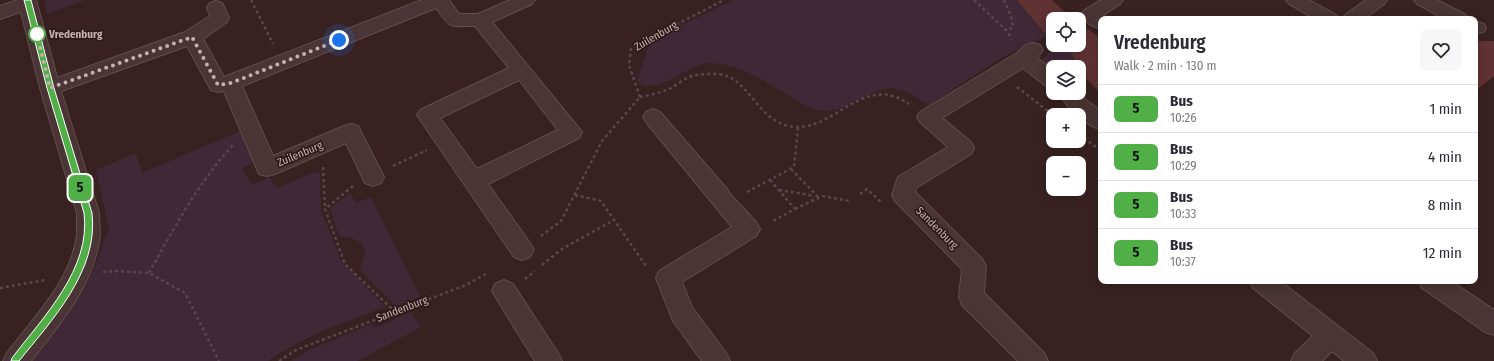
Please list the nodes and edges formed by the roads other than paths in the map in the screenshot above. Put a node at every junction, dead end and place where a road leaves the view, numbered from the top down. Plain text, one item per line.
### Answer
1 (439, 0) edge
2 (526, 0) edge
3 (1114, 0) edge
4 (1295, 0) edge
5 (1378, 0) edge
6 (1423, 0) edge
7 (28, 2) edge
8 (214, 3) edge
9 (0, 13) edge
10 (1324, 16) edge
11 (1356, 16) edge
12 (1453, 16) edge
13 (480, 20) junction
14 (1098, 20) edge
15 (192, 37) junction
16 (521, 71) junction
17 (1046, 72) edge
18 (231, 83) junction
19 (50, 88) junction
20 (1075, 100) edge
21 (653, 118) dead end
22 (1098, 120) edge
23 (373, 177) road end
24 (473, 181) junction
25 (522, 250) road end
26 (505, 282) road end
27 (1266, 284) edge
28 (1435, 284) edge
29 (1494, 324) edge
30 (1331, 336) junction
31 (16, 361) edge
32 (549, 361) edge
33 (717, 361) edge
34 (1035, 361) edge
35 (1304, 361) edge
36 (1364, 361) edge

1 - 13 street
1 - 18 street
2 - 13 street
3 - 14 street
4 - 10 street
5 - 11 street
6 - 12 street
7 - 9 street
7 - 19 street
8 - 15 street
13 - 16 street
15 - 18 street
15 - 19 street
16 - 24 street
16 - 24 street
17 - 34 street, Sandenburg
18 - 23 street, Zuilenburg
19 - 31 street
20 - 22 street
21 - 33 street
24 - 25 street
26 - 32 street
27 - 30 street
28 - 29 street
30 - 35 street
30 - 36 street

